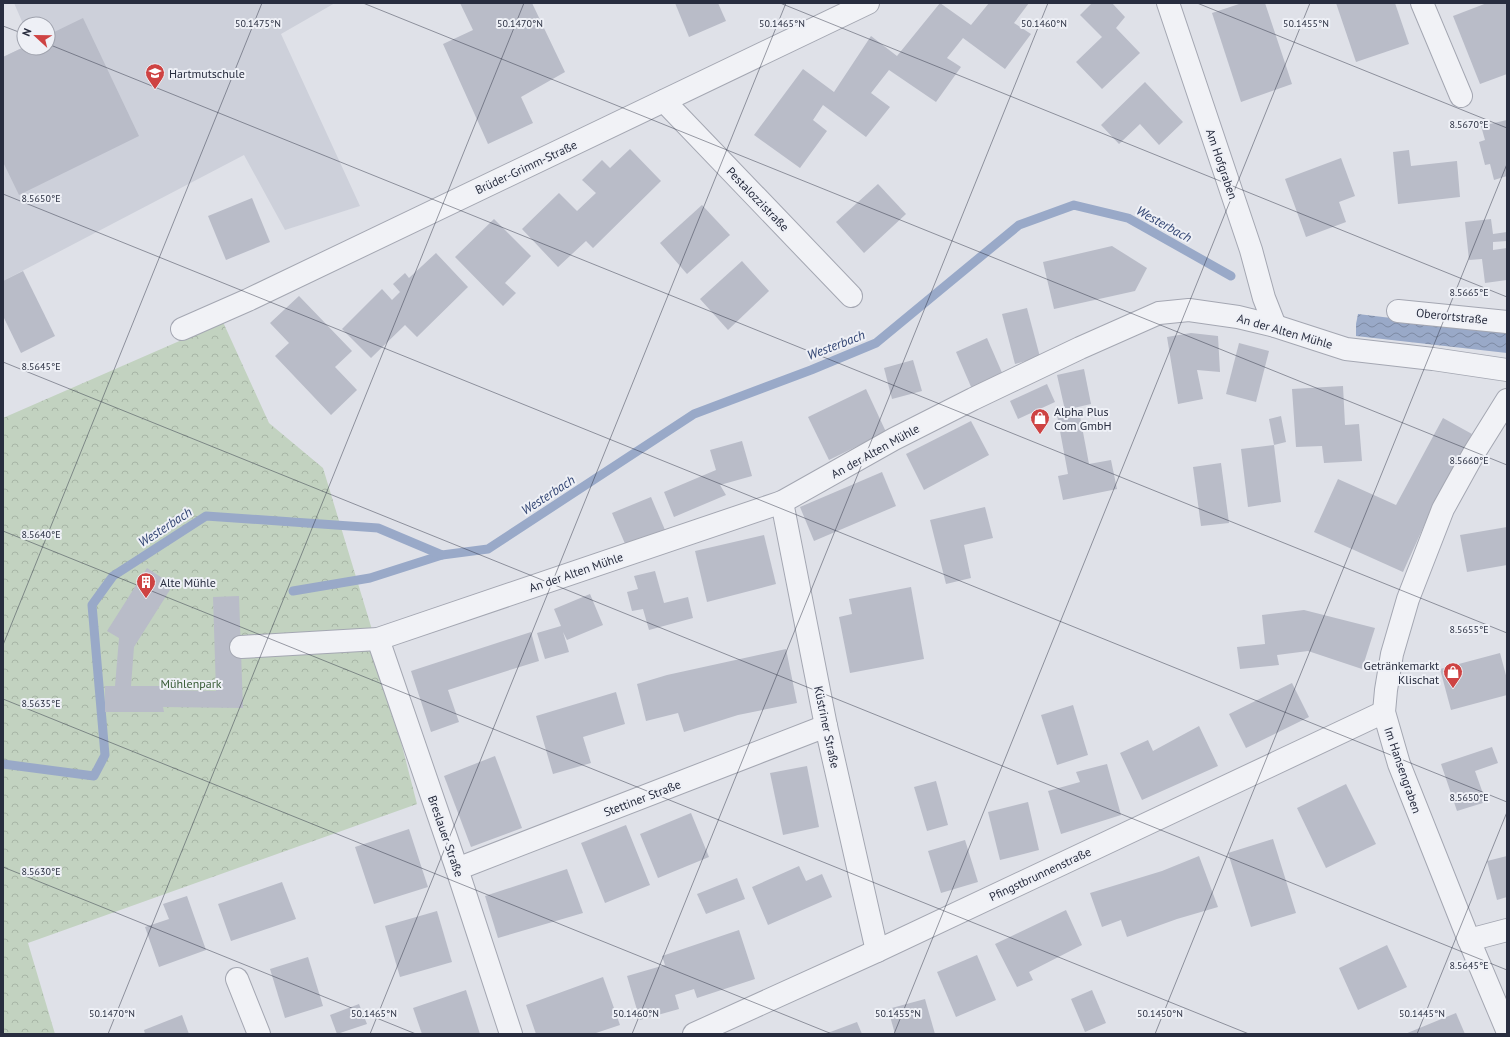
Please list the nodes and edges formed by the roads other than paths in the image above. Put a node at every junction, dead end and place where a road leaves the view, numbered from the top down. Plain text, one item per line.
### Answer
1 (868, 3) edge
2 (1168, 3) edge
3 (1422, 3) edge
4 (1461, 96) dead end
5 (664, 101) junction
6 (851, 296) dead end
7 (1398, 311) dead end
8 (1507, 322) edge
9 (1275, 326) junction
10 (182, 329) dead end
11 (1507, 370) edge
12 (1507, 400) edge
13 (782, 502) junction
14 (378, 639) junction
15 (241, 647) dead end
16 (1384, 712) junction
17 (826, 726) junction
18 (458, 869) junction
19 (1507, 930) edge
20 (1469, 940) junction
21 (878, 951) junction
22 (237, 979) dead end
23 (1507, 1030) edge
24 (259, 1034) edge
25 (511, 1034) edge
26 (694, 1034) edge

1 - 5 street, Brüder-Grimm-Straße
2 - 9 street, Am Hofgraben
3 - 4 street
5 - 6 street, Pestalozzistraße
5 - 10 street, Brüder-Grimm-Straße
7 - 8 street, Oberortstraße
9 - 11 street, An der Alten Mühle
9 - 13 street, An der Alten Mühle
12 - 16 street, Im Hansengraben
13 - 14 street, An der Alten Mühle
13 - 17 street, Küstriner Straße
14 - 15 street, An der Alten Mühle
14 - 18 street, Breslauer Straße
16 - 20 street, Im Hansengraben
16 - 21 street, Pfingstbrunnenstraße
17 - 18 street, Stettiner Straße
17 - 21 street, Küstriner Straße
18 - 25 street, Breslauer Straße
19 - 20 street
20 - 23 street, Im Hansengraben
21 - 26 street, Pfingstbrunnenstraße
22 - 24 street

